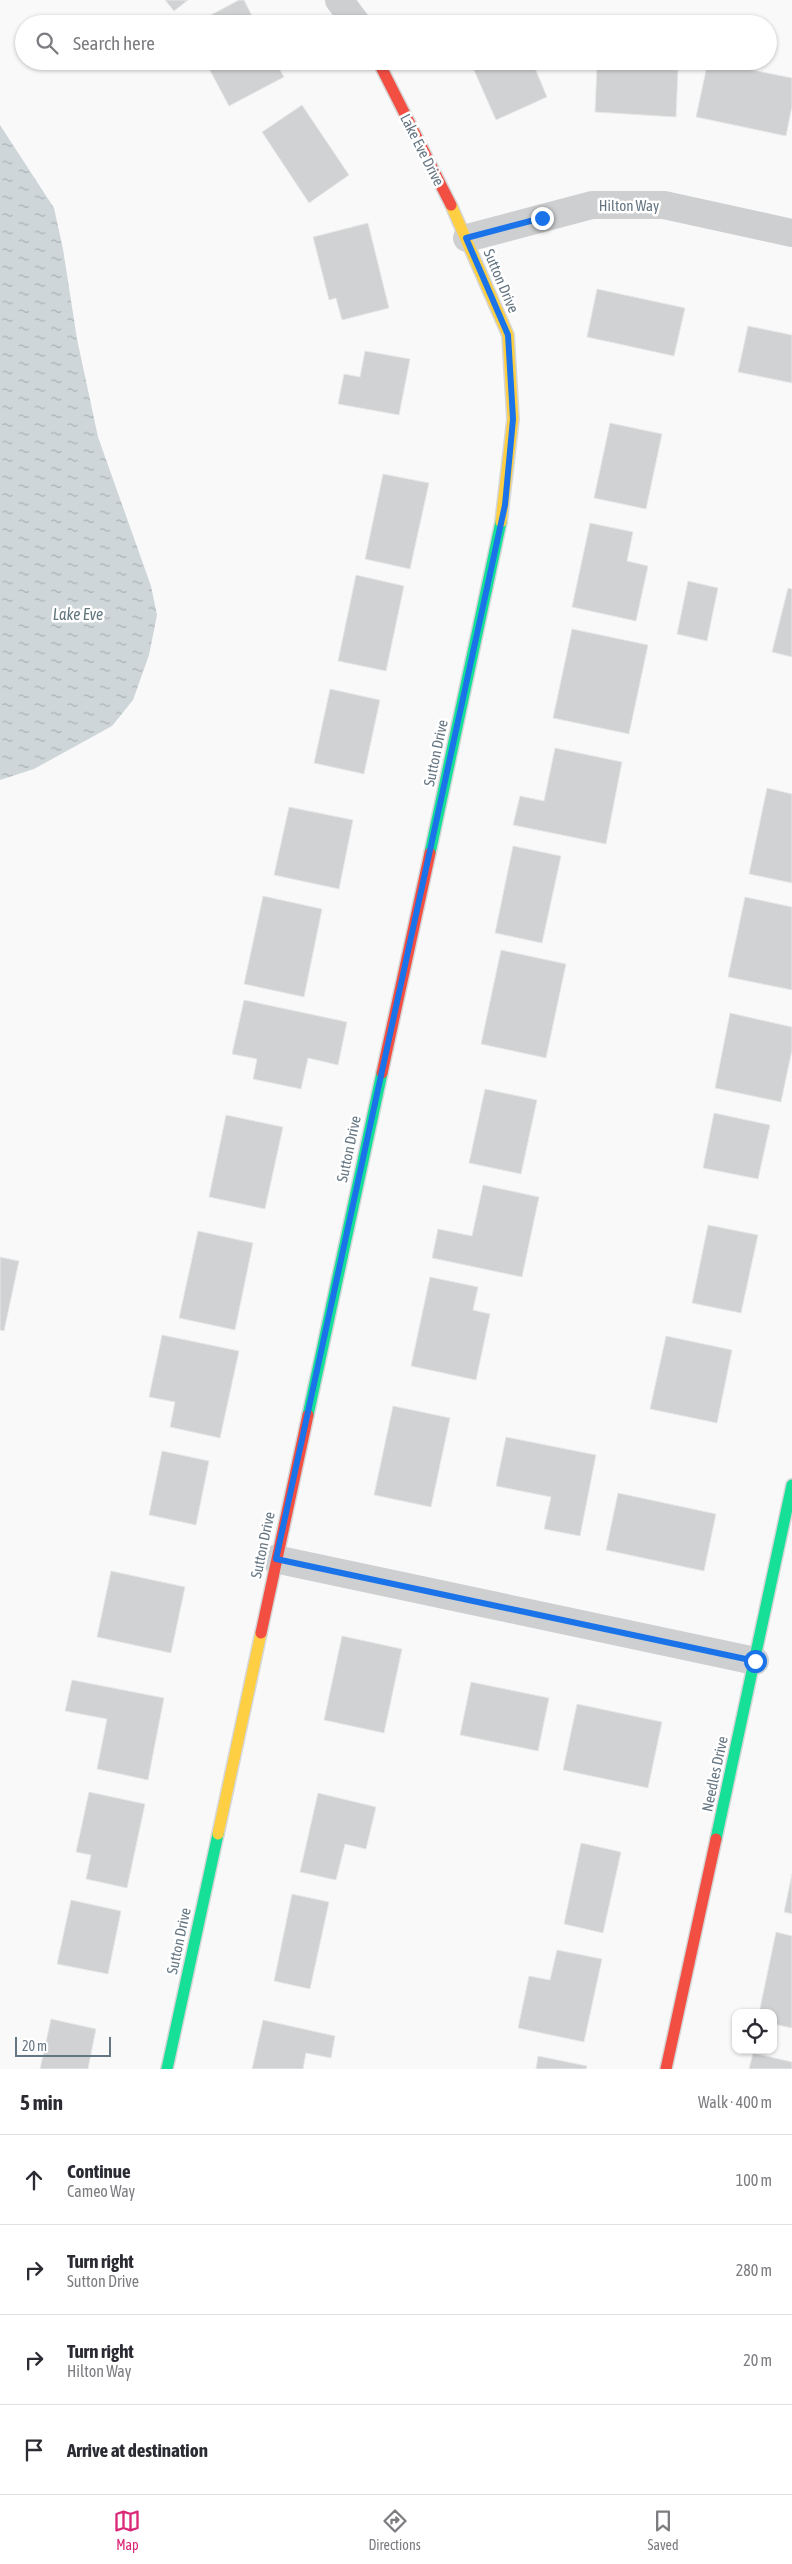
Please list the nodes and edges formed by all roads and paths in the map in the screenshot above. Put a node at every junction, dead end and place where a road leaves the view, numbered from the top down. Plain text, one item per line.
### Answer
1 (339, 0) edge
2 (350, 15) edge
3 (382, 70) edge
4 (792, 233) edge
5 (466, 238) junction
6 (792, 1486) edge
7 (276, 1559) junction
8 (755, 1661) junction
9 (166, 2069) edge
10 (666, 2069) edge

1 - 2 street
3 - 5 street, Lake Eve Drive
4 - 5 street, Hilton Way
5 - 7 street, Sutton Drive
6 - 8 street, Needles Drive
7 - 8 street
7 - 9 street, Sutton Drive
8 - 10 street, Needles Drive

